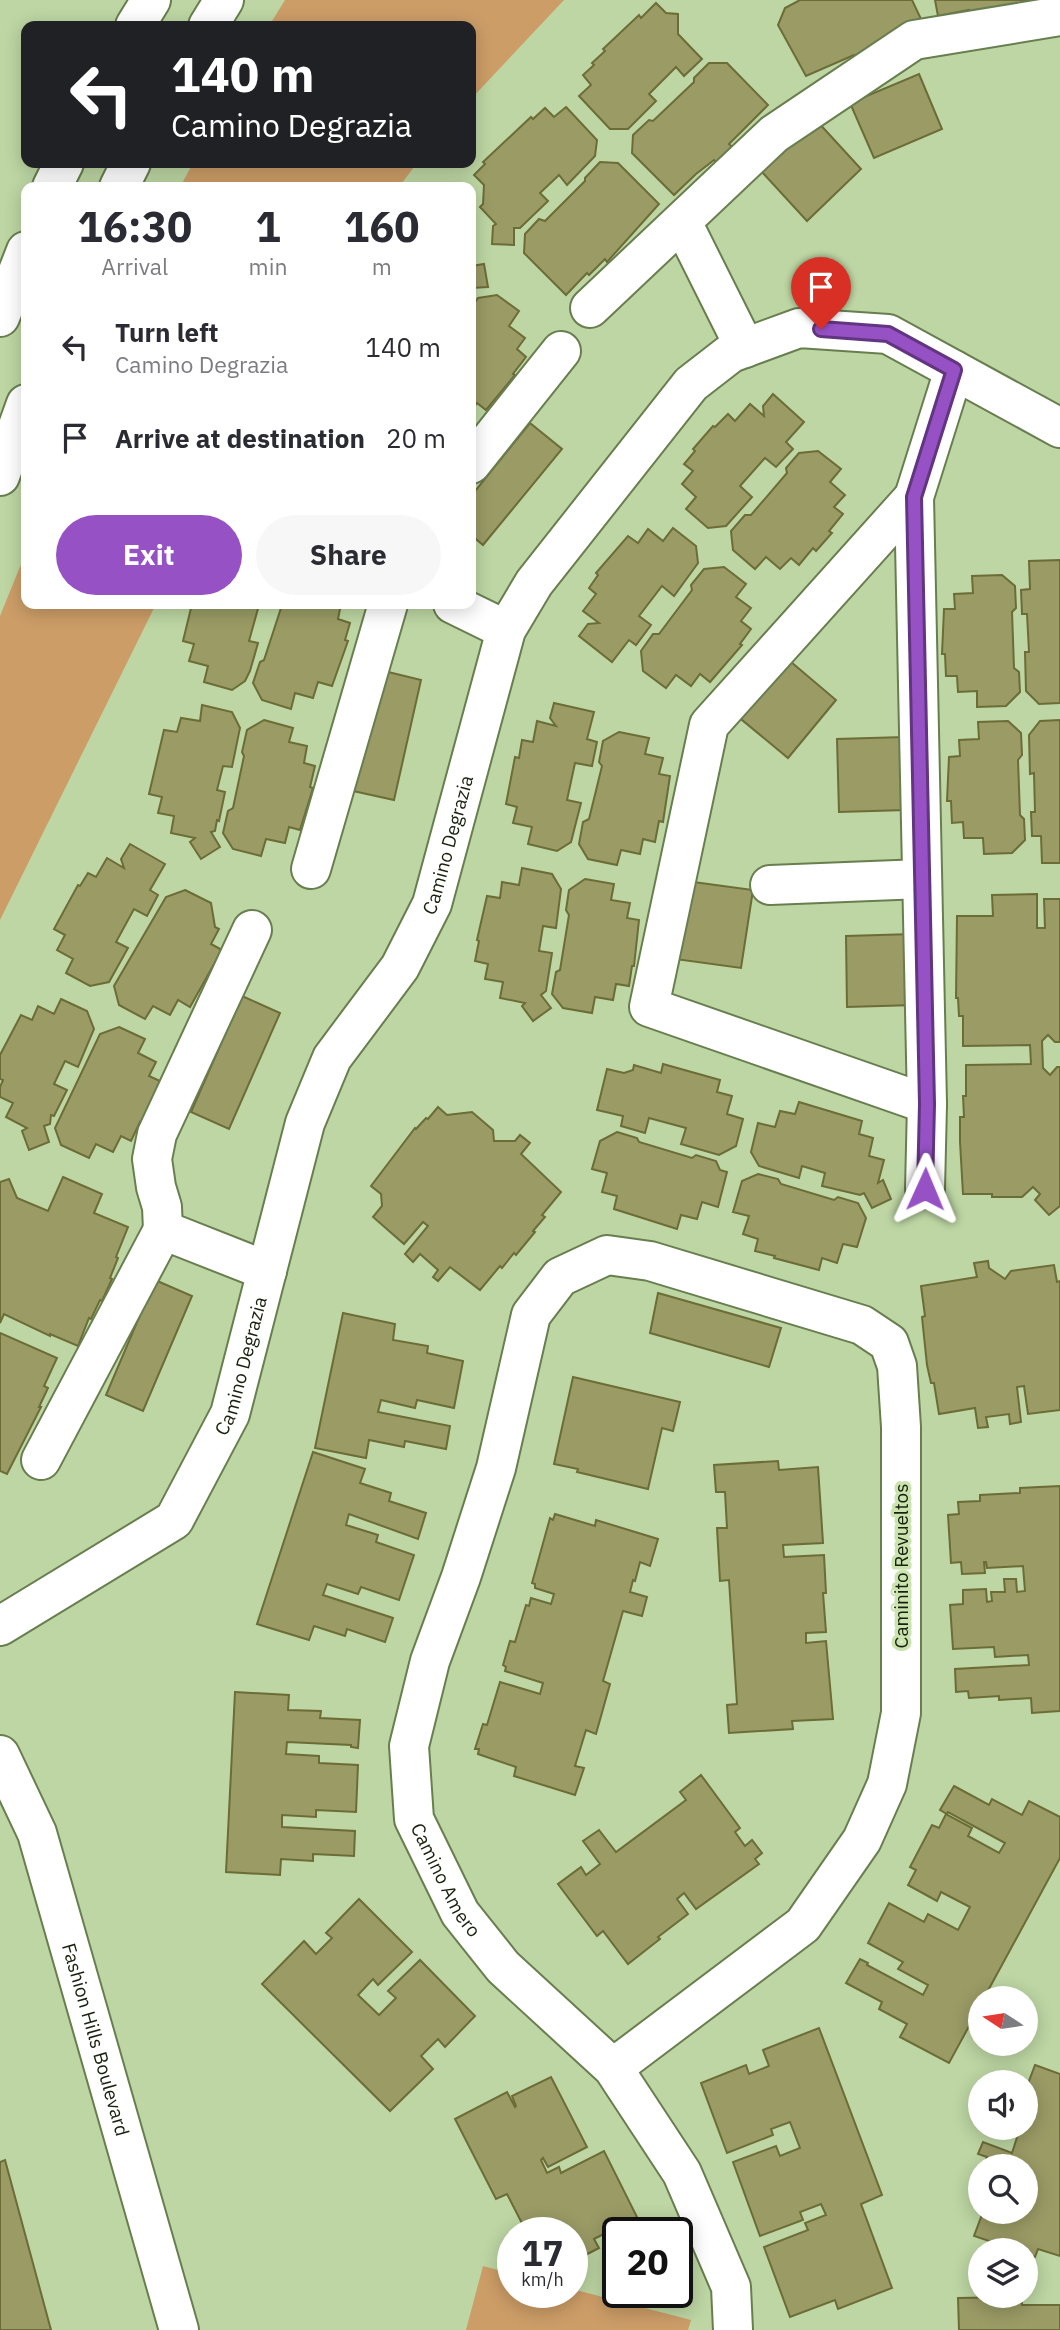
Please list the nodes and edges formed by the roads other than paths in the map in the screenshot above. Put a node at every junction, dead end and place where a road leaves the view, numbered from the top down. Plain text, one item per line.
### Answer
1 (151, 0) edge
2 (224, 0) edge
3 (1060, 16) edge
4 (138, 21) edge
5 (211, 21) edge
6 (682, 222) junction
7 (21, 264) edge
8 (590, 308) dead end
9 (0, 317) edge
10 (745, 348) junction
11 (561, 351) dead end
12 (954, 370) junction
13 (21, 418) edge
14 (1060, 428) edge
15 (476, 458) edge
16 (0, 476) edge
17 (914, 497) junction
18 (387, 609) edge
19 (463, 609) edge
20 (506, 630) junction
21 (311, 869) dead end
22 (922, 879) junction
23 (770, 885) dead end
24 (252, 930) dead end
25 (927, 1104) junction
26 (925, 1189) dead end
27 (163, 1230) junction
28 (267, 1271) junction
29 (531, 1315) joint
30 (41, 1460) dead end
31 (0, 1626) edge
32 (0, 1755) edge
33 (613, 2068) junction
34 (179, 2330) edge
35 (733, 2330) edge

1 - 4 street
2 - 5 street
3 - 6 street
6 - 8 street
6 - 10 street
7 - 9 street
10 - 12 street, Camino Degrazia
10 - 20 street, Camino Degrazia
11 - 15 street
12 - 14 street, Camino Degrazia
12 - 17 street
13 - 16 street
17 - 22 street
17 - 25 street
18 - 21 street
19 - 20 street
20 - 28 street, Camino Degrazia
22 - 23 street
22 - 25 street
24 - 27 street
25 - 26 street
27 - 28 street
27 - 30 street
28 - 31 street, Camino Degrazia
29 - 33 street, Camino Amero
29 - 33 street, Caminito Revueltos
32 - 34 street, Fashion Hills Boulevard
33 - 35 street, Camino Amero

